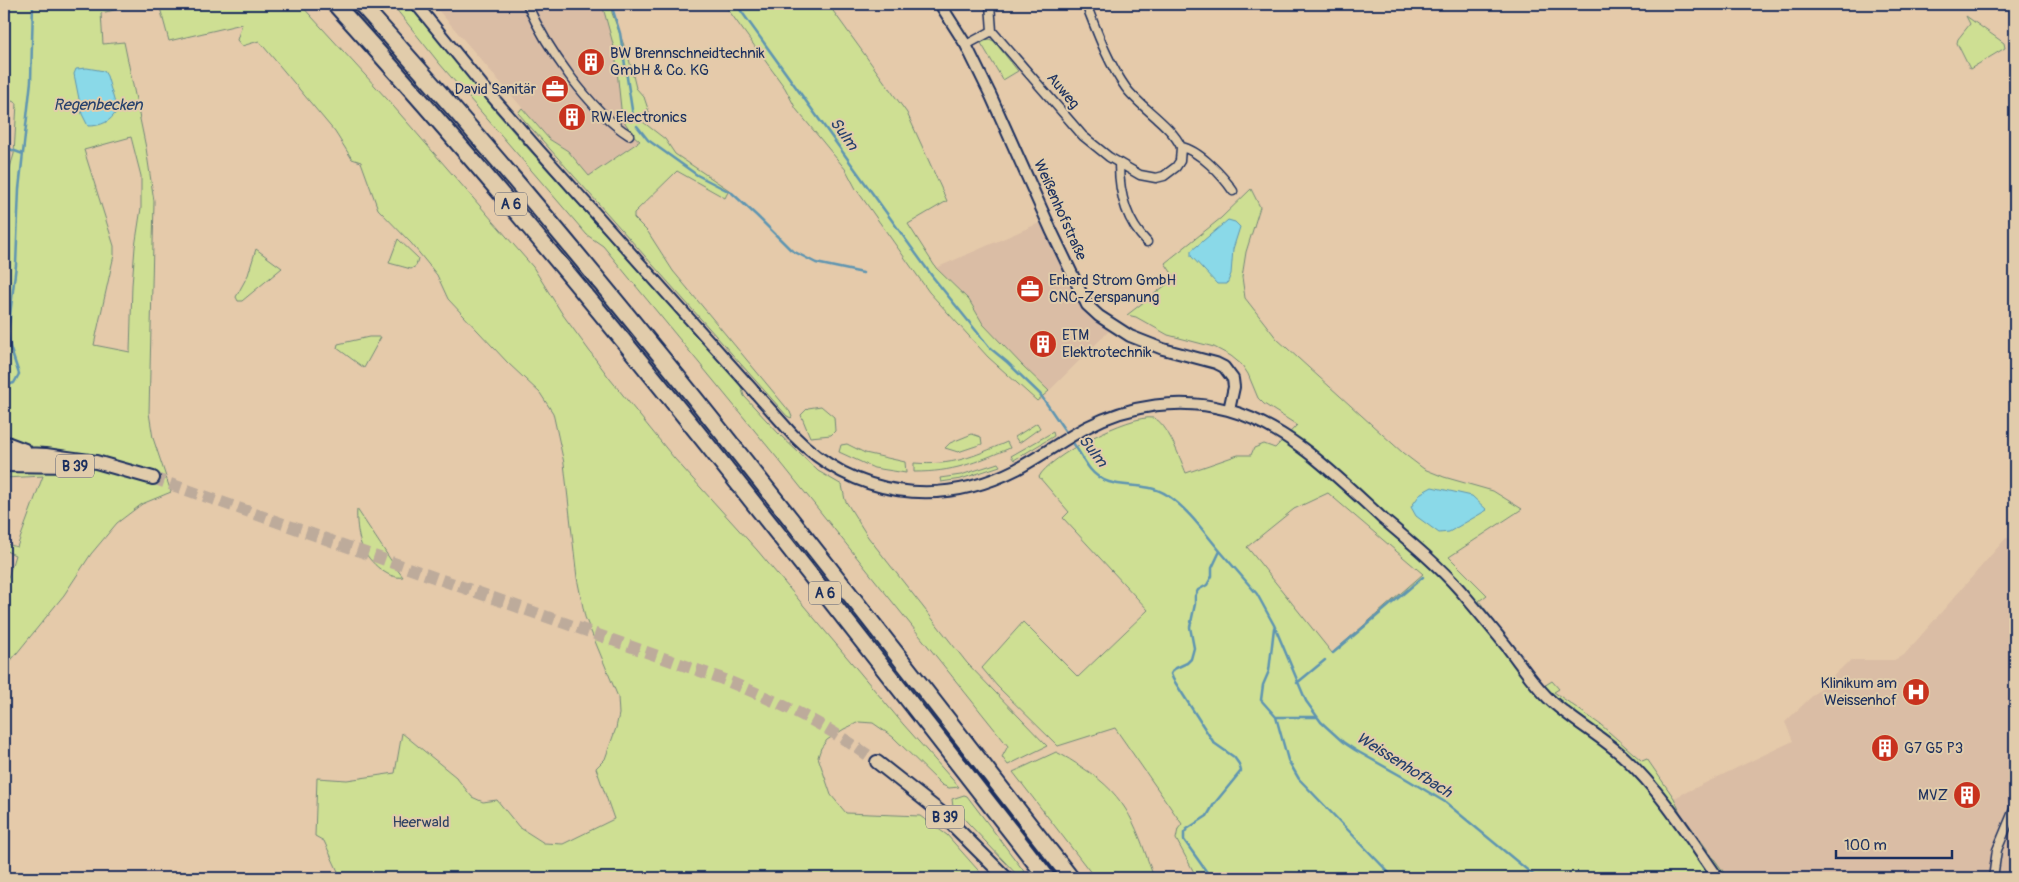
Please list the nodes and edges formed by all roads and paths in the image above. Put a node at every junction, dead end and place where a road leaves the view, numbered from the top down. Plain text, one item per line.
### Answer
1 (335, 4) edge
2 (360, 4) edge
3 (416, 4) edge
4 (528, 4) edge
5 (940, 4) edge
6 (990, 4) edge
7 (1086, 4) edge
8 (992, 31) junction
9 (966, 45) junction
10 (629, 135) dead end
11 (1181, 147) junction
12 (1119, 164) junction
13 (1233, 191) dead end
14 (1147, 242) dead end
15 (1229, 410) junction
16 (4, 442) edge
17 (4, 453) edge
18 (46, 455) junction
19 (4, 465) edge
20 (877, 762) tunnel mouth
21 (2015, 807) edge
22 (1006, 878) edge
23 (1047, 878) edge
24 (1071, 878) edge
25 (1718, 878) edge
26 (1993, 878) edge

1 - 23 highway, A 6
2 - 24 highway, A 6
3 - 15 street
4 - 10 street
5 - 9 street, Weißenhofstraße
6 - 8 street
7 - 11 street
8 - 9 street
8 - 12 street, Auweg
9 - 15 street, Weißenhofstraße
11 - 12 street, Auweg
11 - 13 street
12 - 14 street
15 - 25 street
16 - 18 main road
17 - 18 main road, B 39
18 - 19 main road, B 39
20 - 22 main road, B 39
21 - 26 street

